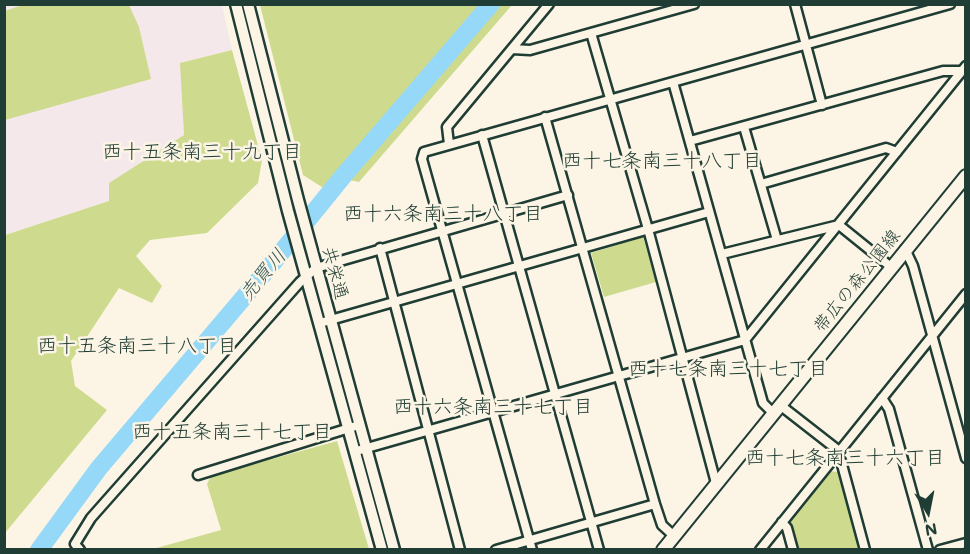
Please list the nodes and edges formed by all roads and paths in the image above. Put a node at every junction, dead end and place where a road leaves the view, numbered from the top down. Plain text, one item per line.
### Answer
1 (236, 4) edge
2 (248, 4) edge
3 (549, 4) edge
4 (694, 4) edge
5 (795, 4) edge
6 (950, 4) edge
7 (591, 33) junction
8 (806, 45) junction
9 (512, 49) junction
10 (963, 68) edge
11 (673, 81) junction
12 (610, 99) junction
13 (822, 105) junction
14 (545, 117) junction
15 (744, 127) junction
16 (482, 135) junction
17 (690, 141) junction
18 (449, 144) junction
19 (897, 152) junction
20 (966, 176) edge
21 (761, 184) junction
22 (568, 195) junction
23 (505, 212) junction
24 (709, 212) junction
25 (839, 225) junction
26 (648, 229) junction
27 (442, 230) junction
28 (777, 240) junction
29 (380, 248) junction
30 (583, 248) junction
31 (905, 249) junction
32 (722, 255) junction
33 (520, 265) junction
34 (891, 267) junction
35 (316, 268) junction
36 (306, 276) junction
37 (456, 285) junction
38 (966, 294) edge
39 (395, 301) junction
40 (325, 321) junction
41 (932, 335) junction
42 (745, 340) junction
43 (683, 358) junction
44 (620, 377) junction
45 (555, 394) junction
46 (882, 398) junction
47 (776, 409) junction
48 (492, 412) junction
49 (354, 427) junction
50 (429, 429) junction
51 (360, 450) junction
52 (837, 454) junction
53 (966, 458) edge
54 (198, 475) dead end
55 (716, 483) junction
56 (655, 504) junction
57 (782, 522) junction
58 (591, 523) junction
59 (674, 536) junction
60 (966, 543) edge
61 (530, 545) edge
62 (80, 549) edge
63 (382, 549) edge
64 (394, 549) edge
65 (460, 549) edge
66 (496, 549) edge
67 (599, 549) edge
68 (663, 549) edge
69 (760, 549) edge
70 (793, 549) edge
71 (865, 549) edge
72 (927, 549) edge
73 (940, 549) edge

1 - 36 street, 共栄通
2 - 35 street, 共栄通
3 - 9 street
4 - 7 street
5 - 8 street
6 - 8 street
7 - 9 street
7 - 12 street
8 - 11 street
8 - 13 street
9 - 18 street
10 - 13 street
10 - 19 street
11 - 12 street
11 - 17 street
12 - 14 street
12 - 26 street
13 - 15 street
14 - 16 street
14 - 22 street
15 - 17 street
15 - 21 street
16 - 18 street
16 - 23 street
17 - 24 street
18 - 27 street
19 - 21 street
19 - 25 street
20 - 31 main road, 帯広の森公園線
21 - 28 street
22 - 23 street
22 - 30 street
23 - 27 street
23 - 33 street
24 - 26 street
24 - 32 street
25 - 28 street
25 - 34 street
25 - 42 street
26 - 30 street
26 - 43 street
27 - 29 street
27 - 37 street
28 - 32 street
29 - 35 street
29 - 39 street
30 - 33 street
30 - 44 street
31 - 34 main road, 帯広の森公園線
31 - 41 street
32 - 42 street
33 - 37 street
33 - 45 street
34 - 47 main road, 帯広の森公園線
35 - 36 street
35 - 40 street, 共栄通
36 - 40 street, 共栄通
36 - 62 street
37 - 39 street
37 - 48 street
38 - 41 street
39 - 40 street
39 - 50 street
40 - 49 street, 共栄通
41 - 46 street
41 - 53 street
42 - 43 street
42 - 47 street
43 - 44 street
43 - 55 street
44 - 45 street
44 - 56 street
45 - 48 street
45 - 58 street
46 - 52 street
46 - 72 street
47 - 52 street
47 - 55 main road, 帯広の森公園線
48 - 50 street
48 - 61 street
49 - 51 street, 共栄通
49 - 54 street
50 - 51 street
50 - 65 street
51 - 63 street, 共栄通
51 - 64 street, 共栄通
52 - 57 street
52 - 71 street
55 - 59 main road, 帯広の森公園線
56 - 58 street
56 - 59 street
57 - 69 street
57 - 70 street
58 - 61 street
58 - 67 street
59 - 68 main road, 帯広の森公園線
60 - 73 street
61 - 66 street

